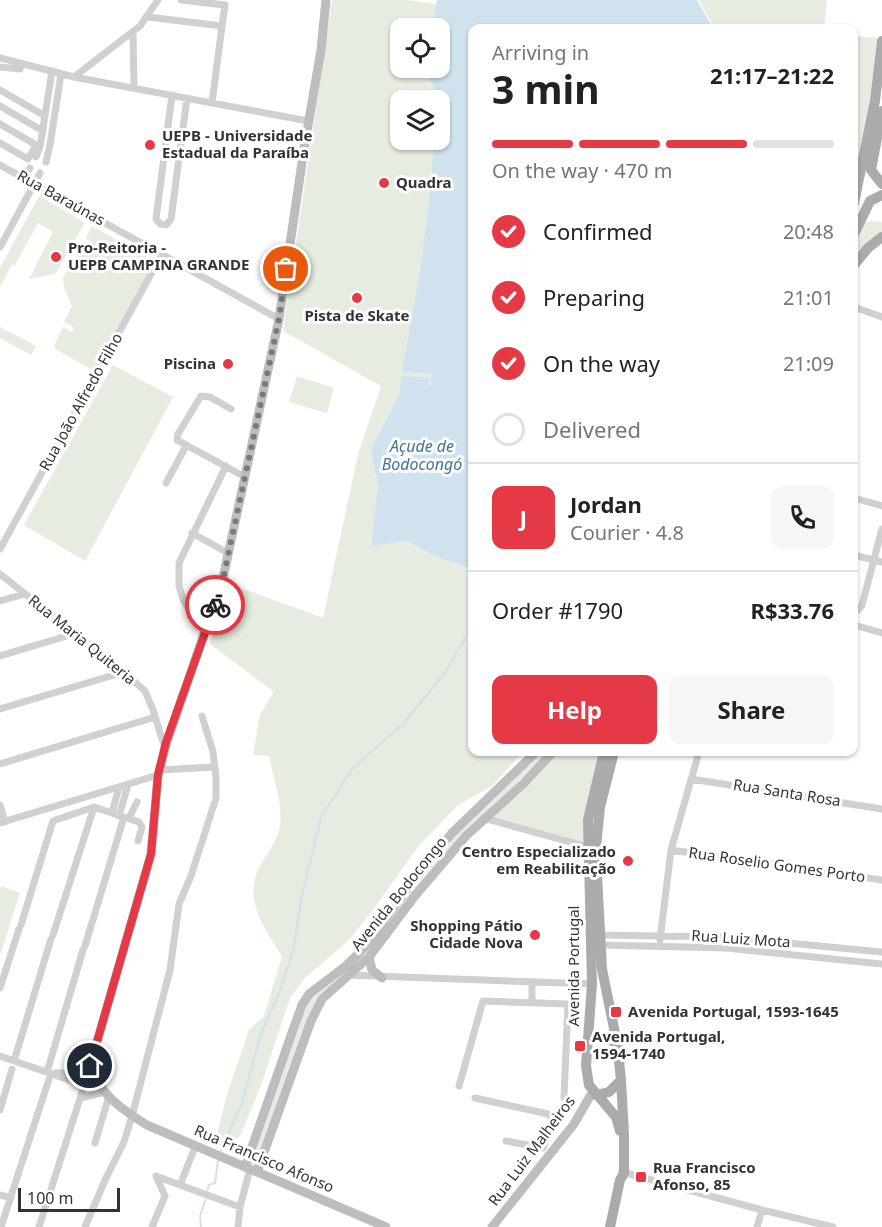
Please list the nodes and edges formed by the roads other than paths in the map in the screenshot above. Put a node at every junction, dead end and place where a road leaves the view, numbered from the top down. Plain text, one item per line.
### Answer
1 (158, 0) edge
2 (182, 0) edge
3 (326, 0) edge
4 (148, 17) junction
5 (222, 26) junction
6 (134, 32) junction
7 (882, 41) edge
8 (0, 58) edge
9 (22, 64) junction
10 (0, 67) edge
11 (52, 71) junction
12 (61, 74) junction
13 (74, 77) junction
14 (134, 88) junction
15 (0, 90) edge
16 (172, 95) junction
17 (879, 95) edge
18 (187, 98) junction
19 (212, 103) junction
20 (0, 106) edge
21 (882, 111) edge
22 (45, 116) junction
23 (308, 121) junction
24 (0, 124) edge
25 (43, 131) junction
26 (0, 143) edge
27 (38, 146) junction
28 (0, 165) edge
29 (30, 168) dead end
30 (40, 173) dead end
31 (23, 178) junction
32 (35, 184) junction
33 (882, 184) edge
34 (858, 186) edge
35 (882, 195) edge
36 (93, 216) junction
37 (88, 224) dead end
38 (858, 225) edge
39 (882, 237) edge
40 (0, 247) edge
41 (162, 254) junction
42 (858, 260) edge
43 (858, 308) edge
44 (882, 317) edge
45 (279, 319) junction
46 (231, 409) dead end
47 (186, 446) junction
48 (226, 466) junction
49 (245, 477) junction
50 (165, 483) dead end
51 (858, 499) edge
52 (882, 506) edge
53 (882, 528) edge
54 (192, 533) junction
55 (0, 549) edge
56 (228, 553) junction
57 (858, 556) edge
58 (873, 560) junction
59 (882, 562) edge
60 (0, 574) edge
61 (25, 594) junction
62 (0, 601) edge
63 (858, 610) edge
64 (209, 622) junction
65 (858, 626) edge
66 (882, 633) edge
67 (74, 634) junction
68 (0, 656) edge
69 (124, 672) junction
70 (0, 709) edge
71 (202, 716) dead end
72 (156, 717) junction
73 (165, 749) junction
74 (532, 756) edge
75 (549, 756) edge
76 (603, 756) edge
77 (613, 756) edge
78 (698, 756) edge
79 (0, 764) edge
80 (215, 767) junction
81 (159, 772) junction
82 (691, 779) junction
83 (128, 784) junction
84 (119, 787) junction
85 (137, 802) dead end
86 (0, 805) edge
87 (94, 807) junction
88 (882, 809) edge
89 (121, 816) junction
90 (483, 818) junction
91 (2, 823) edge
92 (138, 841) dead end
93 (588, 847) junction
94 (671, 850) junction
95 (882, 880) edge
96 (660, 936) junction
97 (599, 940) junction
98 (659, 945) junction
99 (882, 952) edge
100 (369, 957) junction
101 (882, 964) edge
102 (347, 975) junction
103 (382, 978) junction
104 (532, 982) junction
105 (592, 984) junction
106 (0, 988) edge
107 (532, 1002) junction
108 (588, 1040) junction
109 (617, 1043) junction
110 (0, 1056) edge
111 (14, 1061) junction
112 (90, 1066) junction
113 (12, 1069) dead end
114 (49, 1075) junction
115 (621, 1080) junction
116 (85, 1083) junction
117 (459, 1086) dead end
118 (594, 1093) junction
119 (107, 1094) junction
120 (81, 1098) junction
121 (475, 1098) dead end
122 (564, 1098) dead end
123 (0, 1110) edge
124 (132, 1116) junction
125 (506, 1141) dead end
126 (96, 1143) dead end
127 (195, 1147) junction
128 (543, 1148) junction
129 (554, 1151) junction
130 (250, 1169) junction
131 (621, 1174) junction
132 (180, 1185) junction
133 (0, 1195) edge
134 (11, 1198) junction
135 (240, 1207) junction
136 (762, 1210) junction
137 (1, 1227) edge
138 (39, 1227) edge
139 (86, 1227) edge
140 (152, 1227) edge
141 (238, 1227) edge
142 (386, 1227) edge
143 (492, 1227) edge
144 (610, 1227) edge
145 (757, 1227) edge
146 (826, 1227) edge
147 (833, 1227) edge

1 - 4 street
2 - 5 street
3 - 23 street
4 - 5 street
4 - 6 street
5 - 19 street
6 - 13 street
6 - 14 street
7 - 17 main road
8 - 9 street
9 - 10 street
9 - 11 street
11 - 12 street
11 - 22 street
12 - 13 street
12 - 27 street
13 - 14 street
14 - 16 street
15 - 22 street
16 - 18 street
16 - 18 street
17 - 34 main road
18 - 19 street
19 - 23 street
20 - 25 street
21 - 33 main road
22 - 25 street
23 - 45 street
24 - 27 street
25 - 27 street
26 - 27 street
28 - 31 street, Rua Baraúnas
29 - 31 street
30 - 32 street
31 - 32 street, Rua Baraúnas
32 - 36 street, Rua Baraúnas
32 - 40 street
35 - 38 main road
36 - 37 street
36 - 41 street, Rua Baraúnas
39 - 42 main road
41 - 45 street, Rua Baraúnas
41 - 55 street, Rua João Alfredo Filho
43 - 44 street
45 - 49 street
46 - 47 street
47 - 48 street
47 - 50 street
48 - 49 street
48 - 54 street
49 - 56 street
51 - 52 street
53 - 58 street
54 - 56 street
54 - 64 street
56 - 64 street
57 - 58 street
58 - 59 street
58 - 63 street
60 - 61 street, Rua Maria Quiteria
61 - 62 street
61 - 67 street, Rua Maria Quiteria
64 - 73 street
65 - 66 street
67 - 68 street
67 - 69 street, Rua Maria Quiteria
69 - 70 street
69 - 72 street, Rua Maria Quiteria
71 - 80 street
72 - 73 street, Rua Maria Quiteria
72 - 79 street
73 - 81 street
74 - 130 street, Avenida Bodocongo
75 - 90 street, Avenida Bodocongo
76 - 93 main road, Avenida Portugal
77 - 97 main road, Avenida Portugal
78 - 82 street
80 - 81 street
80 - 124 street
81 - 83 street
81 - 112 street
82 - 88 street, Rua Santa Rosa
82 - 94 street
83 - 84 street
83 - 89 street
84 - 89 street
84 - 91 street
85 - 89 street
86 - 91 street
87 - 89 street
87 - 106 street
87 - 111 street
89 - 92 street
89 - 114 street
90 - 93 street
90 - 100 street, Avenida Bodocongo
93 - 105 main road, Avenida Portugal
94 - 95 street, Rua Roselio Gomes Porto
94 - 96 street
96 - 97 street, Rua Luiz Mota
96 - 98 street
96 - 99 street, Rua Luiz Mota
97 - 98 street, Rua Luiz Mota
97 - 109 main road, Avenida Portugal
98 - 101 street, Rua Luiz Mota
100 - 102 street, Avenida Bodocongo
100 - 103 street
102 - 103 street
102 - 130 street, Avenida Bodocongo
103 - 104 street
104 - 105 street
104 - 107 street
105 - 108 main road, Avenida Portugal
107 - 117 street
107 - 122 street
108 - 109 main road
108 - 118 main road, Avenida Portugal
109 - 115 main road, Avenida Portugal
110 - 111 street
111 - 114 street
112 - 116 street
112 - 119 street, Rua Francisco Afonso
113 - 123 street
114 - 116 street
114 - 134 street
115 - 118 main road
115 - 131 main road, Avenida Portugal
116 - 120 street
118 - 129 street, Rua Luiz Malheiros
118 - 131 main road
119 - 120 street
119 - 124 street, Rua Francisco Afonso
119 - 126 street
120 - 138 street
121 - 128 street
124 - 127 street, Rua Francisco Afonso
124 - 139 street
125 - 128 street
127 - 130 street, Rua Francisco Afonso
127 - 132 street
128 - 129 street
129 - 143 street, Rua Luiz Malheiros
130 - 135 street, Avenida Bodocongo
130 - 142 street, Rua Francisco Afonso
131 - 136 street
131 - 144 main road
132 - 135 street
132 - 140 street
133 - 134 street
134 - 137 street
135 - 141 street, Avenida Bodocongo
136 - 145 street
136 - 146 street
146 - 147 street

